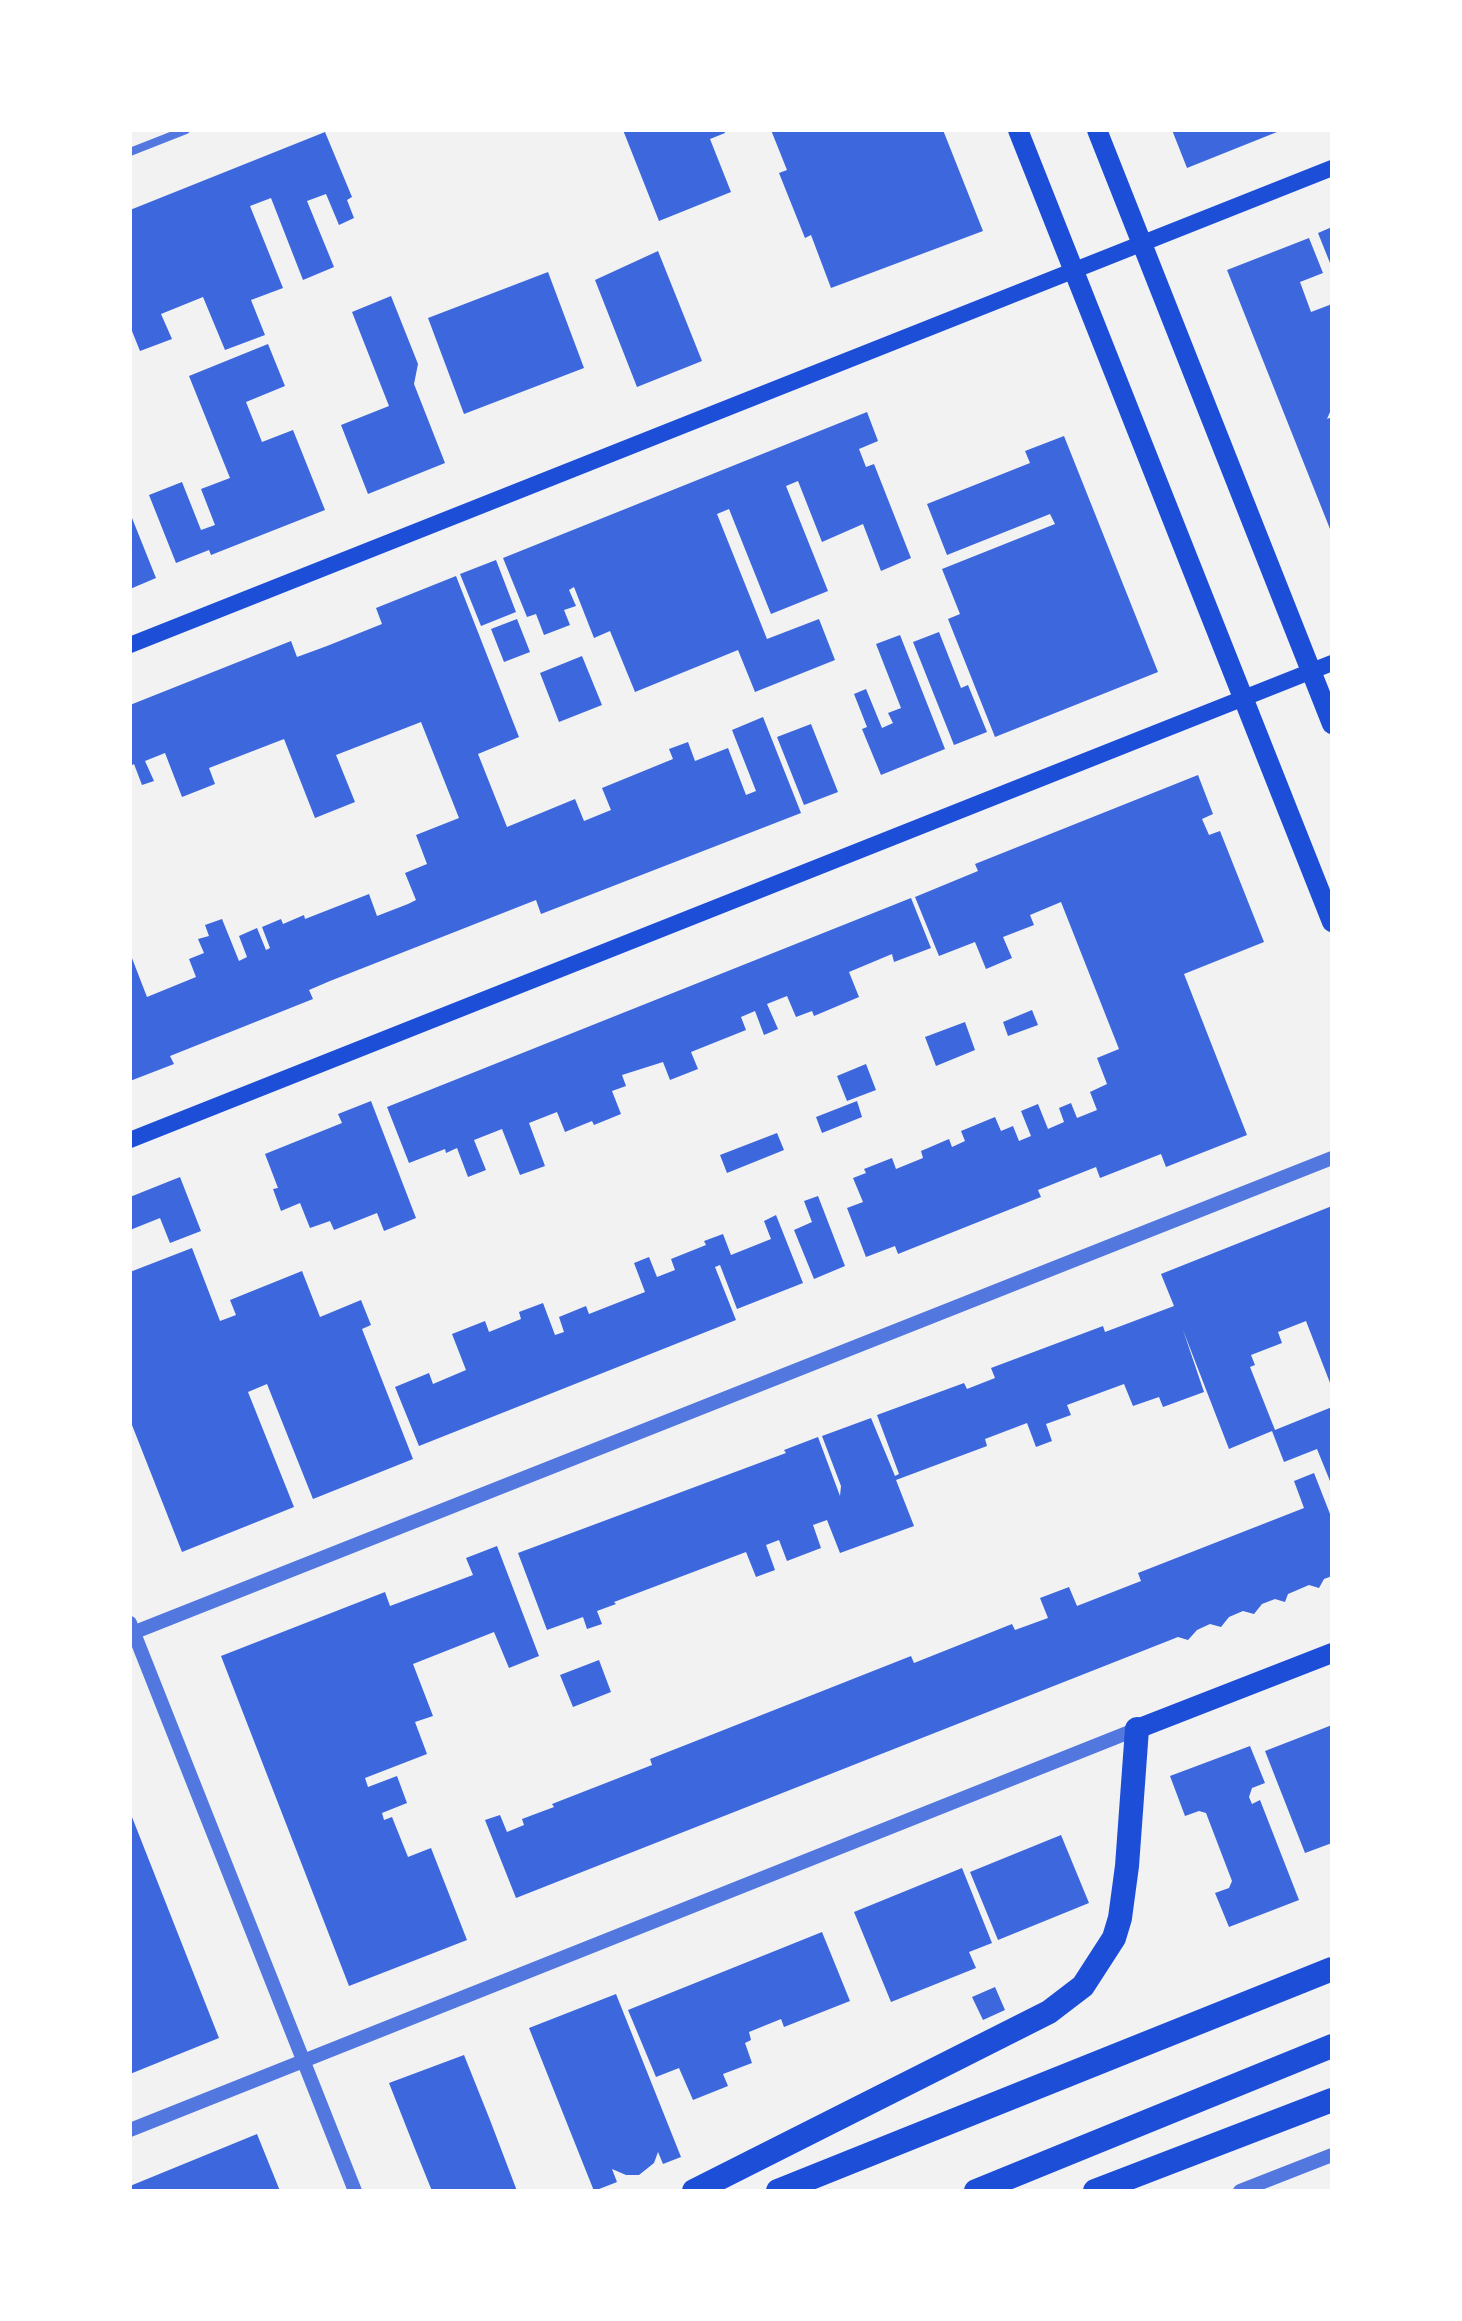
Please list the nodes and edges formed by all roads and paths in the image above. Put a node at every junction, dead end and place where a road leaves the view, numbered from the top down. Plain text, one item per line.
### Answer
1 (186, 130) edge
2 (1018, 130) edge
3 (1097, 130) edge
4 (130, 152) edge
5 (1332, 168) edge
6 (1142, 243) junction
7 (1074, 270) junction
8 (130, 645) edge
9 (1332, 663) edge
10 (1311, 672) junction
11 (1243, 699) junction
12 (1332, 724) edge
13 (1332, 922) edge
14 (130, 1140) edge
15 (1332, 1158) edge
16 (131, 1630) edge
17 (1332, 1653) edge
18 (1137, 1729) junction
19 (1332, 1969) edge
20 (1332, 2046) edge
21 (304, 2061) junction
22 (1332, 2100) edge
23 (130, 2130) edge
24 (1332, 2155) edge
25 (355, 2191) edge
26 (694, 2191) edge
27 (778, 2191) edge
28 (976, 2191) edge
29 (1095, 2191) edge
30 (1240, 2191) edge

1 - 4 street
2 - 7 main road
3 - 6 main road
5 - 6 main road
6 - 7 main road
6 - 10 main road
7 - 8 main road
7 - 11 main road
9 - 10 main road
10 - 11 main road
10 - 12 main road
11 - 13 main road
11 - 14 main road
15 - 16 street
16 - 21 street
17 - 18 main road
18 - 21 street
18 - 26 highway
19 - 27 highway
20 - 28 highway
21 - 23 street
21 - 25 street
22 - 29 highway
24 - 30 street

